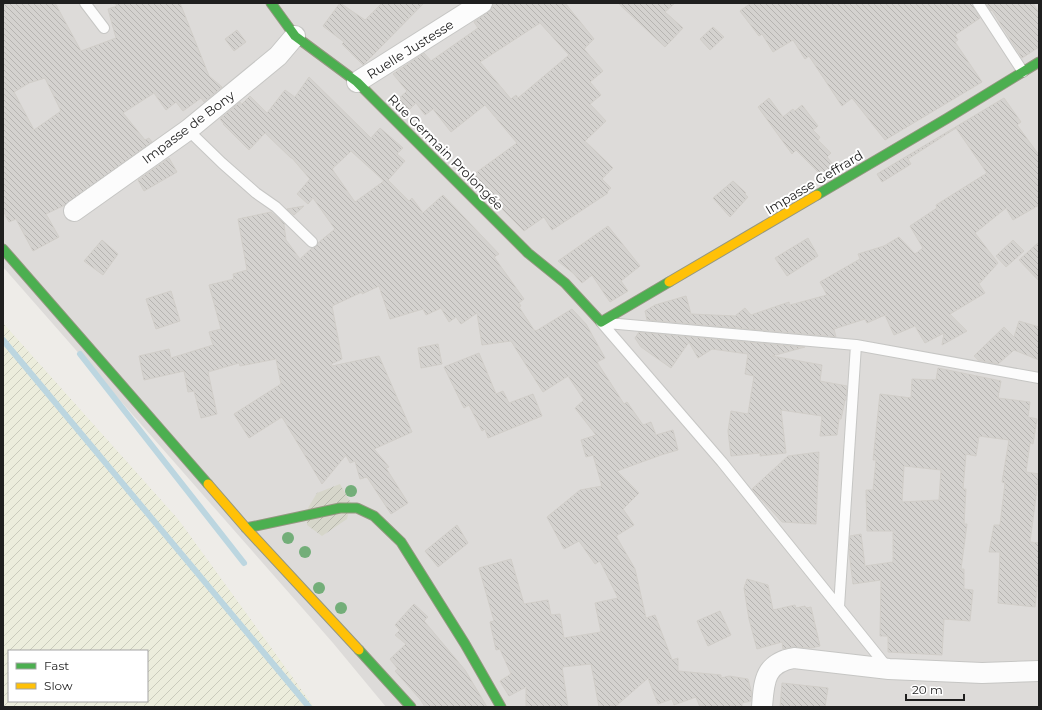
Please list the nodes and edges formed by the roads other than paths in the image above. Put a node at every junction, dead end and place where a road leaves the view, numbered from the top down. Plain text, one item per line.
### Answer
1 (85, 3) edge
2 (272, 3) edge
3 (482, 3) edge
4 (978, 3) edge
5 (104, 28) dead end
6 (295, 36) junction
7 (1039, 62) edge
8 (1023, 72) junction
9 (357, 82) junction
10 (188, 130) junction
11 (74, 211) dead end
12 (312, 242) dead end
13 (3, 249) edge
14 (602, 322) junction
15 (856, 345) junction
16 (1039, 378) edge
17 (246, 528) junction
18 (839, 607) junction
19 (889, 669) junction
20 (1039, 671) edge
21 (411, 707) edge
22 (501, 707) edge
23 (762, 707) edge

1 - 5 lane
2 - 6 street, Rue Germain Prolongée
3 - 9 street, Ruelle Justesse
4 - 8 lane
6 - 9 street, Rue Germain Prolongée
6 - 10 street, Impasse de Bony
7 - 8 street, Impasse Geffrard
8 - 14 street, Impasse Geffrard
9 - 14 street, Rue Germain Prolongée
10 - 11 street, Impasse de Bony
10 - 12 lane
13 - 17 street
14 - 15 lane
14 - 18 lane
15 - 16 lane
15 - 18 lane
17 - 21 street
17 - 22 street
18 - 19 lane
19 - 20 street
19 - 23 street

